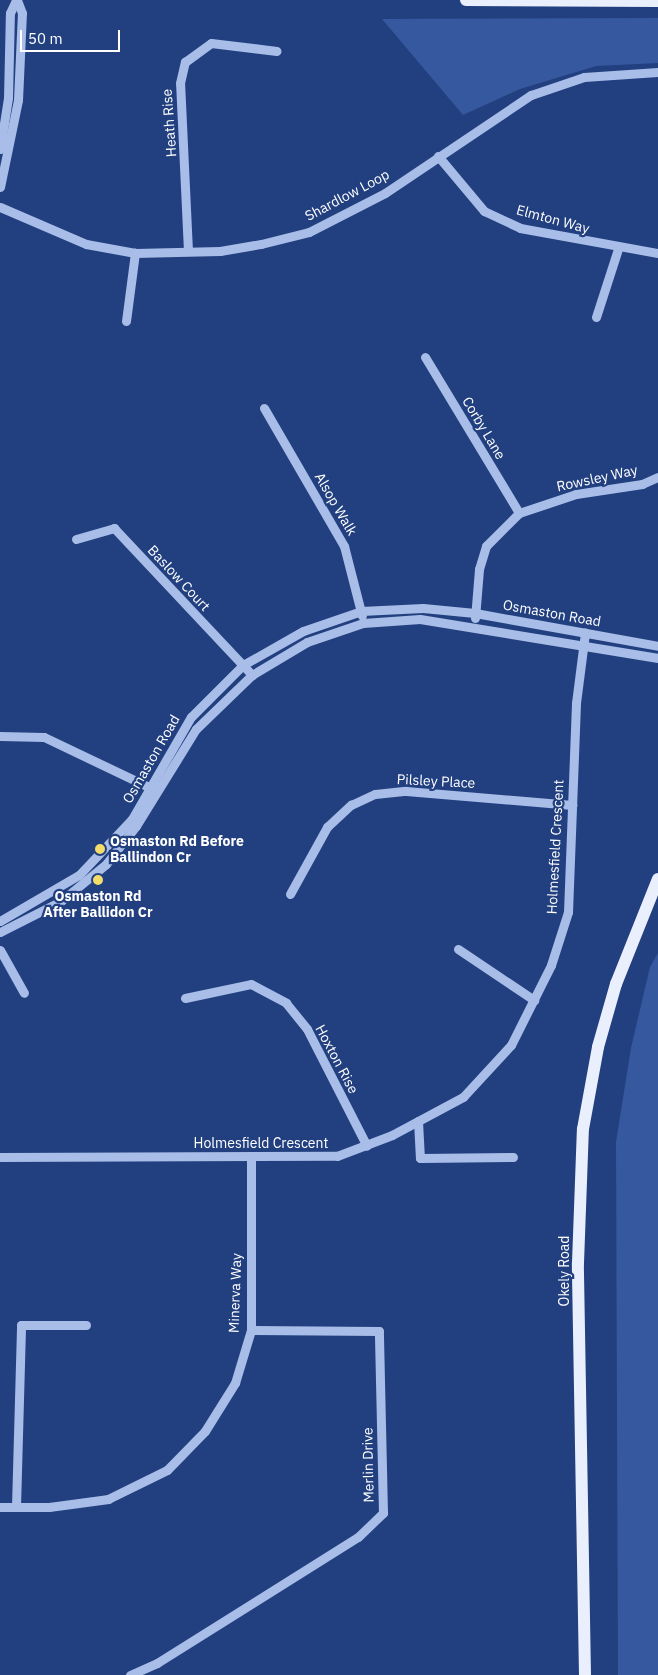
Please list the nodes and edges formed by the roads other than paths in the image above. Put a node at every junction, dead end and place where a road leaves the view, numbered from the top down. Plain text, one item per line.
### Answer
1 (16, 0) edge
2 (466, 0) edge
3 (658, 1) edge
4 (277, 51) dead end
5 (658, 72) edge
6 (4, 98) edge
7 (18, 100) junction
8 (3, 108) edge
9 (17, 110) junction
10 (0, 149) edge
11 (438, 156) junction
12 (0, 187) edge
13 (0, 206) edge
14 (618, 249) junction
15 (188, 252) junction
16 (135, 253) junction
17 (658, 254) edge
18 (596, 318) dead end
19 (126, 321) dead end
20 (425, 356) dead end
21 (264, 408) dead end
22 (658, 477) edge
23 (520, 513) junction
24 (76, 539) dead end
25 (361, 612) junction
26 (475, 613) junction
27 (364, 623) junction
28 (474, 624) junction
29 (585, 633) junction
30 (583, 645) junction
31 (658, 646) edge
32 (658, 658) edge
33 (243, 665) junction
34 (252, 675) junction
35 (0, 736) edge
36 (148, 787) junction
37 (158, 791) junction
38 (572, 805) junction
39 (658, 879) edge
40 (290, 894) dead end
41 (0, 921) edge
42 (0, 932) edge
43 (458, 949) dead end
44 (0, 950) edge
45 (24, 993) dead end
46 (185, 998) dead end
47 (534, 1000) junction
48 (418, 1121) junction
49 (367, 1146) junction
50 (0, 1157) edge
51 (251, 1157) junction
52 (513, 1157) dead end
53 (86, 1325) dead end
54 (251, 1330) junction
55 (0, 1507) edge
56 (16, 1507) junction
57 (130, 1675) edge
58 (584, 1675) edge

1 - 6 street
1 - 7 street
2 - 3 main road
4 - 15 street, Heath Rise
5 - 11 street, Shardlow Loop
6 - 7 street
6 - 8 street
7 - 9 street
8 - 9 street
8 - 10 street
9 - 12 street
11 - 14 street, Elmton Way
11 - 15 street, Shardlow Loop
13 - 16 street, Shardlow Loop
14 - 17 street, Elmton Way
14 - 18 street
15 - 16 street, Shardlow Loop
16 - 19 street
20 - 23 street, Corby Lane
21 - 25 street, Alsop Walk
22 - 23 street, Rowsley Way
23 - 26 street, Rowsley Way
24 - 33 street, Baslow Court
25 - 26 street, Osmaston Road
25 - 27 street, Alsop Walk
25 - 33 street, Osmaston Road
26 - 28 street, Rowsley Way
26 - 29 street, Osmaston Road
27 - 28 street, Osmaston Road
27 - 34 street, Osmaston Road
28 - 30 street, Osmaston Road
29 - 30 street, Holmesfield Crescent
29 - 31 street, Osmaston Road
30 - 32 street, Osmaston Road
30 - 38 street, Holmesfield Crescent
33 - 34 street, Baslow Court
33 - 36 street, Osmaston Road
34 - 37 street, Osmaston Road
35 - 36 street
36 - 37 street
36 - 41 street, Osmaston Road
37 - 42 street, Osmaston Road
38 - 40 street, Pilsley Place
38 - 47 street, Holmesfield Crescent
39 - 58 main road, Okely Road
43 - 47 street
44 - 45 street
46 - 49 street, Hoxton Rise
47 - 48 street, Holmesfield Crescent
48 - 49 street, Holmesfield Crescent
48 - 52 street
49 - 51 street, Holmesfield Crescent
50 - 51 street, Holmesfield Crescent
51 - 54 street, Minerva Way
53 - 56 street
54 - 56 street, Minerva Way
54 - 57 street, Merlin Drive
55 - 56 street, Minerva Way

